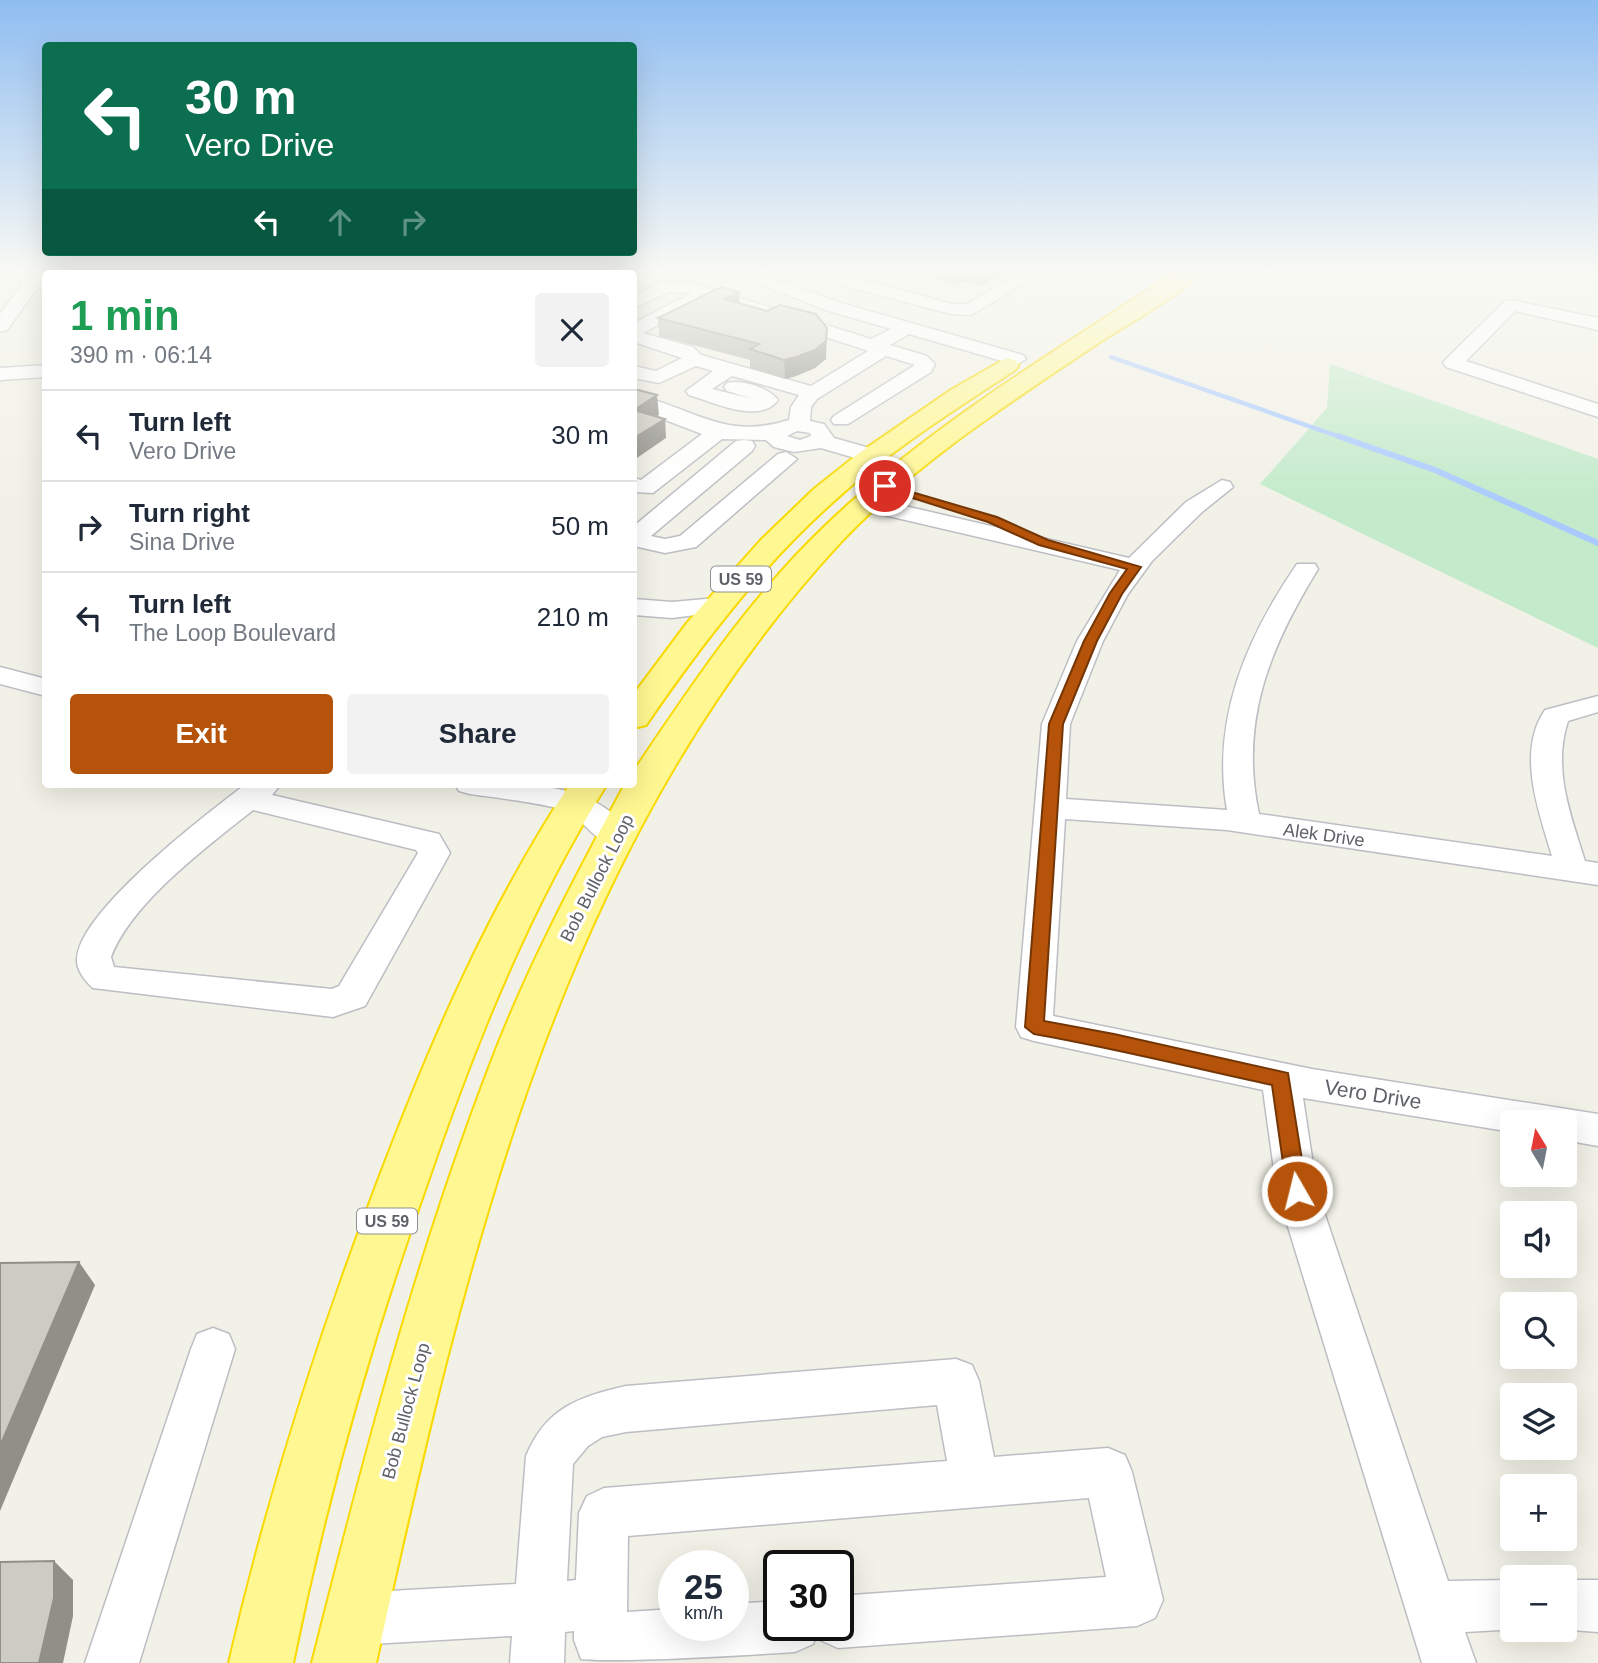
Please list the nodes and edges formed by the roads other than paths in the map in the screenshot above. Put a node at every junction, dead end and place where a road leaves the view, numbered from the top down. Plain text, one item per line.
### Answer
1 (662, 347) edge
2 (671, 347) edge
3 (874, 347) edge
4 (972, 347) edge
5 (1035, 347) edge
6 (1081, 347) edge
7 (1469, 347) edge
8 (878, 348) junction
9 (637, 359) edge
10 (694, 359) junction
11 (1016, 359) junction
12 (729, 369) junction
13 (42, 371) edge
14 (637, 373) edge
15 (0, 374) edge
16 (710, 380) dead end
17 (815, 392) junction
18 (637, 402) edge
19 (864, 405) junction
20 (1598, 411) edge
21 (841, 420) dead end
22 (799, 425) junction
23 (717, 432) junction
24 (776, 434) junction
25 (820, 441) junction
26 (744, 446) dead end
27 (872, 456) junction
28 (786, 459) dead end
29 (1222, 487) dead end
30 (637, 491) edge
31 (875, 495) junction
32 (637, 535) edge
33 (637, 539) edge
34 (1135, 567) junction
35 (1306, 569) dead end
36 (717, 606) junction
37 (637, 607) edge
38 (0, 675) edge
39 (42, 686) edge
40 (1596, 704) edge
41 (637, 714) edge
42 (515, 788) edge
43 (257, 792) edge
44 (582, 794) edge
45 (1050, 808) junction
46 (1246, 823) junction
47 (615, 835) junction
48 (1585, 872) edge
49 (1281, 1079) junction
50 (1500, 1114) edge
51 (1577, 1126) edge
52 (1598, 1130) edge
53 (213, 1349) dead end
54 (975, 1483) junction
55 (601, 1603) junction
56 (1500, 1606) edge
57 (1577, 1606) edge
58 (1598, 1606) edge
59 (1431, 1607) junction
60 (540, 1609) junction
61 (854, 1621) edge
62 (763, 1628) edge
63 (349, 1641) edge
64 (112, 1663) edge
65 (261, 1663) edge
66 (537, 1663) edge
67 (1449, 1663) edge

1 - 9 street
2 - 10 street
3 - 8 street
4 - 11 street
5 - 11 highway, US 59
6 - 31 highway, Bob Bullock Loop / US 59
7 - 20 street
8 - 17 street
8 - 19 street
10 - 12 street
10 - 14 street
11 - 27 highway, US 59
12 - 16 street
12 - 17 street
13 - 15 street
17 - 19 street
17 - 22 street
18 - 23 street
19 - 21 street
22 - 24 street
22 - 25 street
23 - 24 street
23 - 30 street
24 - 25 street
25 - 27 street
26 - 32 street
27 - 36 highway, US 59
28 - 33 street
29 - 34 street
31 - 34 street
31 - 47 highway, Bob Bullock Loop / US 59
34 - 45 street
35 - 46 street
36 - 37 street
36 - 41 highway, US 59
38 - 39 street
40 - 48 street
42 - 44 street
43 - 43 street
44 - 47 street
44 - 65 highway, US 59
45 - 46 street, Alek Drive
45 - 49 street, Vero Drive
46 - 48 street, Alek Drive
47 - 63 highway, Bob Bullock Loop / US 59
49 - 50 street, Vero Drive
49 - 59 street
51 - 52 street
53 - 64 street
54 - 55 street
54 - 60 street
54 - 61 street
55 - 60 street
55 - 62 street
56 - 59 street
57 - 58 street
59 - 67 street
60 - 63 street
60 - 66 street

